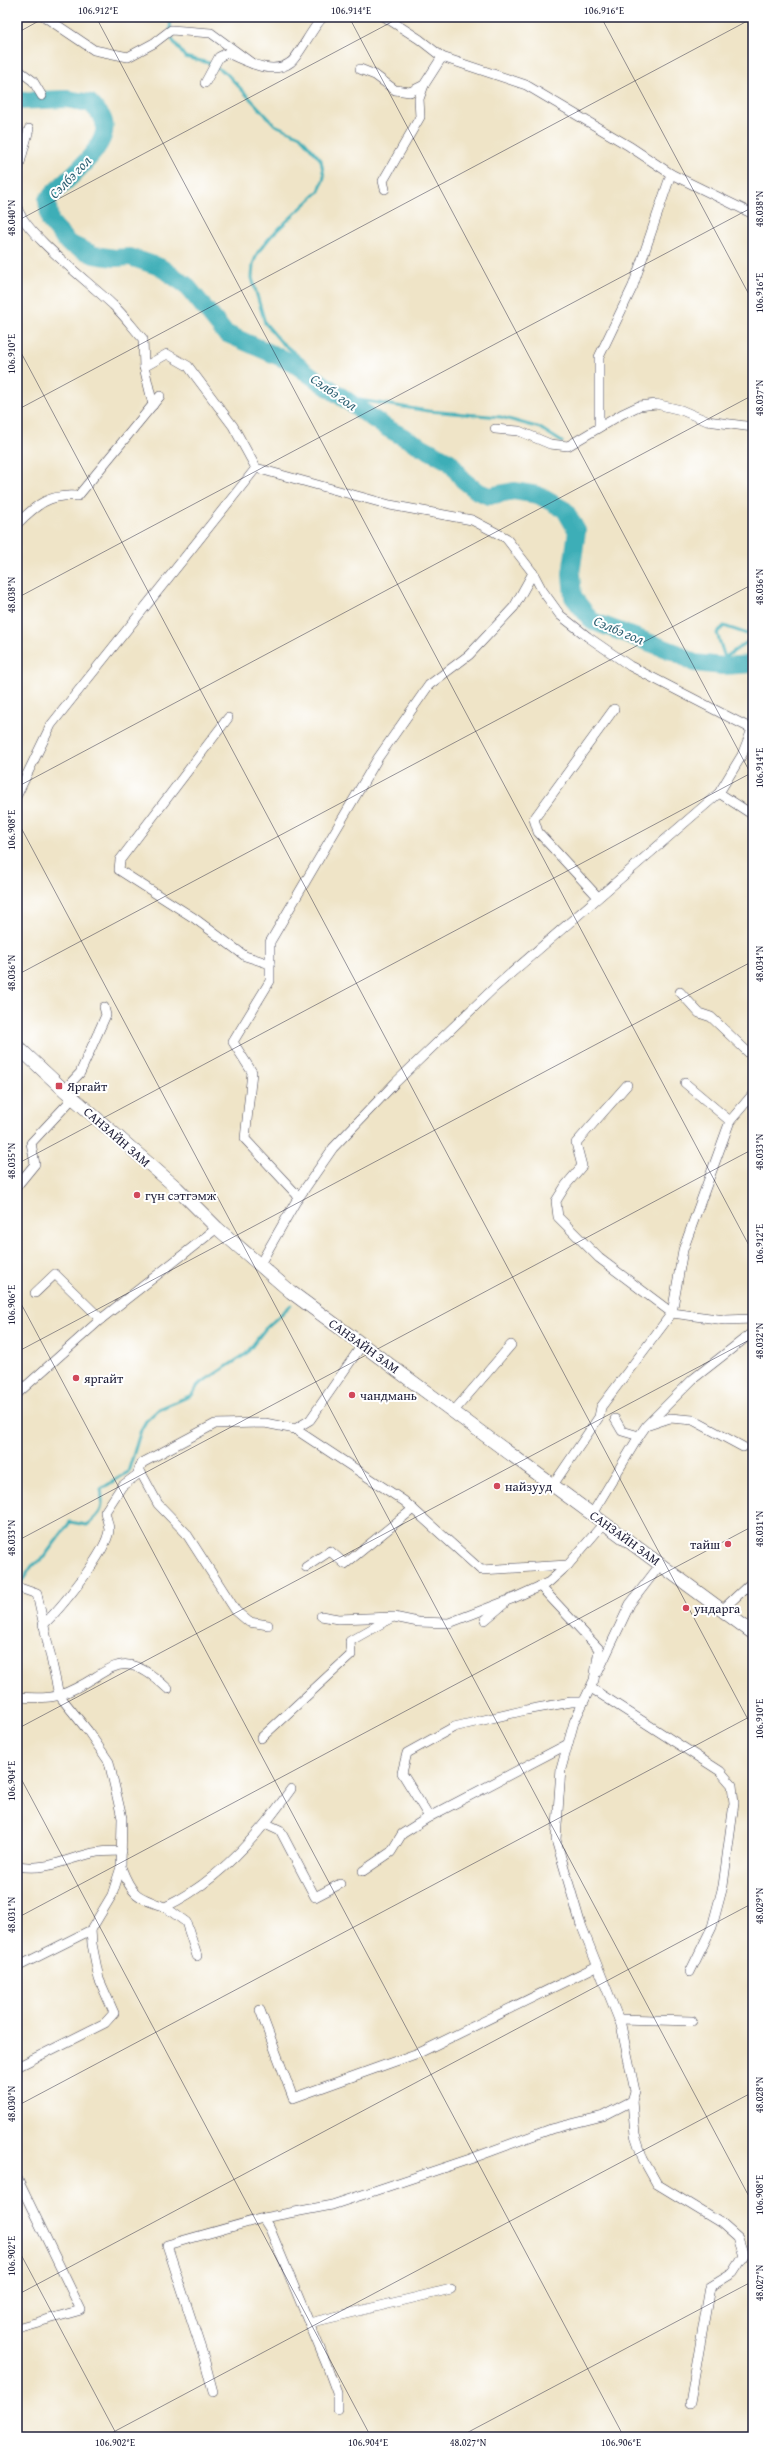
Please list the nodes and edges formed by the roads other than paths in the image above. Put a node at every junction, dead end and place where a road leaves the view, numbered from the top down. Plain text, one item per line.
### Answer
1 (45, 17) edge
2 (323, 17) edge
3 (385, 17) edge
4 (390, 17) edge
5 (751, 17) edge
6 (753, 20) edge
7 (398, 26) junction
8 (442, 57) junction
9 (253, 64) junction
10 (17, 69) edge
11 (360, 69) dead end
12 (205, 83) dead end
13 (424, 85) junction
14 (42, 96) dead end
15 (29, 129) dead end
16 (17, 174) edge
17 (671, 174) junction
18 (385, 189) dead end
19 (17, 207) edge
20 (753, 214) edge
21 (144, 367) junction
22 (160, 396) dead end
23 (153, 405) junction
24 (599, 427) junction
25 (753, 427) edge
26 (495, 429) dead end
27 (256, 468) junction
28 (17, 524) edge
29 (534, 573) junction
30 (614, 709) dead end
31 (228, 718) dead end
32 (753, 728) edge
33 (719, 793) junction
34 (17, 795) edge
35 (753, 815) edge
36 (598, 898) junction
37 (270, 964) junction
38 (680, 992) dead end
39 (104, 1007) dead end
40 (17, 1046) edge
41 (753, 1057) edge
42 (685, 1083) dead end
43 (627, 1086) dead end
44 (69, 1094) junction
45 (753, 1094) edge
46 (730, 1121) junction
47 (17, 1186) edge
48 (299, 1197) junction
49 (217, 1228) junction
50 (260, 1264) junction
51 (35, 1293) dead end
52 (672, 1313) junction
53 (101, 1319) junction
54 (753, 1319) edge
55 (753, 1332) edge
56 (362, 1345) junction
57 (512, 1345) dead end
58 (17, 1394) edge
59 (453, 1412) junction
60 (615, 1419) dead end
61 (646, 1426) junction
62 (295, 1429) junction
63 (639, 1436) junction
64 (743, 1447) dead end
65 (139, 1469) junction
66 (553, 1485) junction
67 (413, 1509) junction
68 (592, 1514) junction
69 (604, 1523) junction
70 (568, 1565) junction
71 (660, 1565) junction
72 (306, 1567) dead end
73 (753, 1581) edge
74 (540, 1586) junction
75 (17, 1587) edge
76 (514, 1598) junction
77 (722, 1610) junction
78 (321, 1616) dead end
79 (394, 1617) junction
80 (485, 1620) dead end
81 (43, 1625) junction
82 (268, 1625) dead end
83 (753, 1633) edge
84 (595, 1678) junction
85 (591, 1688) junction
86 (168, 1689) dead end
87 (59, 1695) junction
88 (17, 1697) edge
89 (583, 1702) junction
90 (262, 1738) dead end
91 (568, 1744) junction
92 (291, 1789) dead end
93 (429, 1818) junction
94 (267, 1824) junction
95 (122, 1851) junction
96 (17, 1866) edge
97 (121, 1867) junction
98 (363, 1872) dead end
99 (340, 1884) dead end
100 (165, 1907) junction
101 (91, 1930) junction
102 (197, 1956) dead end
103 (597, 1966) junction
104 (17, 1967) edge
105 (690, 1972) dead end
106 (260, 2010) dead end
107 (618, 2020) junction
108 (692, 2021) dead end
109 (17, 2067) edge
110 (632, 2101) junction
111 (17, 2178) edge
112 (263, 2218) junction
113 (451, 2289) dead end
114 (309, 2323) junction
115 (17, 2328) edge
116 (212, 2392) dead end
117 (690, 2402) dead end
118 (337, 2409) dead end

1 - 9 street
2 - 9 street
3 - 7 street
4 - 7 street
5 - 6 street
7 - 8 street
8 - 13 street
8 - 17 street
9 - 12 street
10 - 14 street
11 - 13 street
13 - 18 street
15 - 16 street
17 - 20 street
17 - 24 street
19 - 21 street
21 - 23 street
21 - 27 street
22 - 23 street
23 - 28 street
24 - 25 street
24 - 26 street
27 - 29 street
27 - 34 street
29 - 32 street
29 - 37 street
30 - 36 street
31 - 37 street
32 - 33 street
33 - 35 street
33 - 36 street
36 - 48 street
37 - 48 street
38 - 41 street
39 - 44 street
40 - 44 main road, САНЗАЙН ЗАМ
42 - 46 street
43 - 52 street
44 - 47 street
44 - 49 main road, САНЗАЙН ЗАМ
45 - 46 street
46 - 52 street
48 - 50 street
49 - 50 main road, САНЗАЙН ЗАМ
49 - 53 street
50 - 56 main road, САНЗАЙН ЗАМ
51 - 53 street
52 - 54 street
52 - 66 street
53 - 58 street
55 - 61 street
56 - 59 main road, САНЗАЙН ЗАМ
56 - 62 street
57 - 59 street
59 - 66 main road, САНЗАЙН ЗАМ
60 - 63 street
61 - 63 street
61 - 64 street
62 - 65 street
62 - 67 street
63 - 68 street
65 - 81 street
65 - 82 street
66 - 68 main road, САНЗАЙН ЗАМ
67 - 70 street
67 - 72 street
68 - 69 main road, САНЗАЙН ЗАМ
69 - 70 street
69 - 71 main road, САНЗАЙН ЗАМ
70 - 74 street
71 - 77 main road, САНЗАЙН ЗАМ
71 - 84 street
73 - 77 street
74 - 76 street
74 - 84 street
75 - 81 street
76 - 79 street
76 - 80 street
77 - 83 main road, САНЗАЙН ЗАМ
78 - 79 street
79 - 90 street
81 - 87 street
84 - 85 street
85 - 89 street
85 - 105 street
86 - 87 street
87 - 88 street
87 - 95 street
89 - 91 street
89 - 93 street
91 - 93 street
91 - 103 street
92 - 94 street
93 - 98 street
94 - 99 street
94 - 100 street
95 - 96 street
95 - 97 street
97 - 100 street
97 - 101 street
100 - 102 street
101 - 104 street
101 - 109 street
103 - 106 street
103 - 107 street
107 - 108 street
107 - 110 street
110 - 112 street
110 - 117 street
111 - 115 street
112 - 114 street
112 - 116 street
113 - 114 street
114 - 118 street

